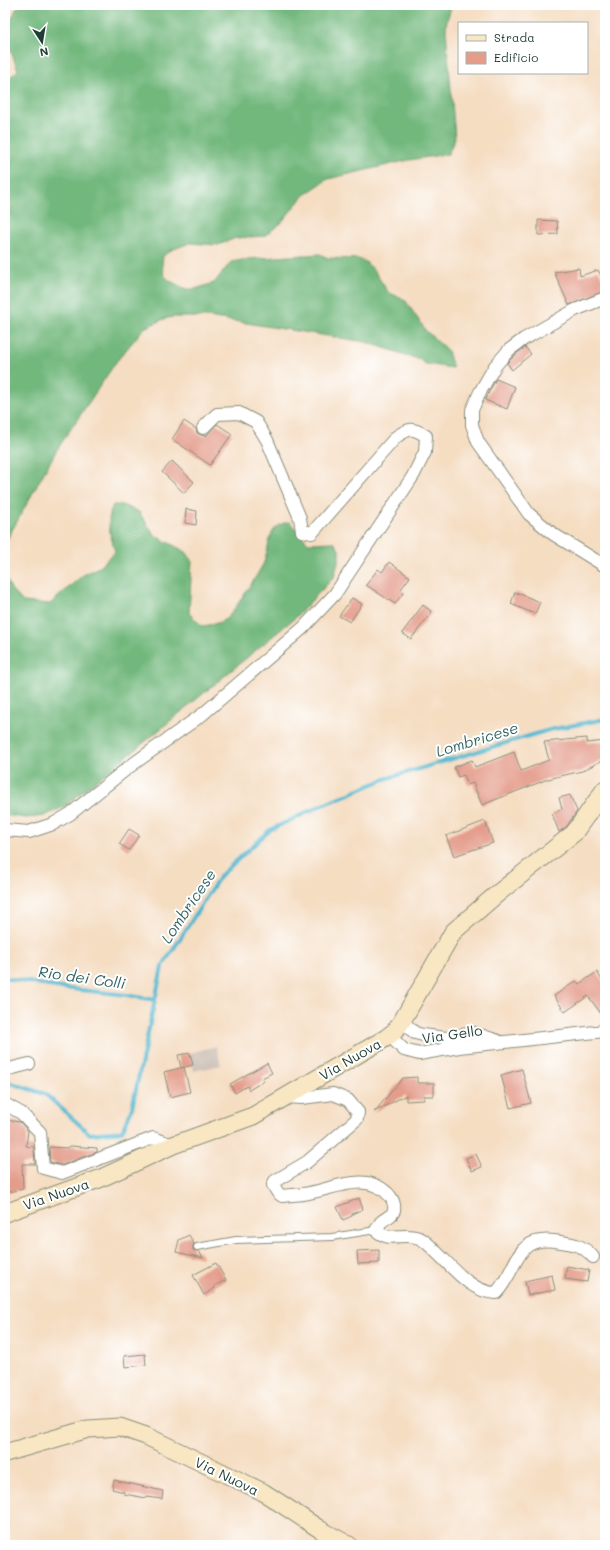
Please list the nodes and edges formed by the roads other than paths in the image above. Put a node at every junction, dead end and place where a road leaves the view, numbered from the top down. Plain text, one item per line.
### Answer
1 (605, 298) edge
2 (202, 428) dead end
3 (605, 566) edge
4 (605, 789) edge
5 (5, 830) edge
6 (402, 1021) junction
7 (605, 1031) edge
8 (389, 1035) junction
9 (500, 1042) junction
10 (29, 1064) dead end
11 (5, 1070) edge
12 (286, 1097) junction
13 (5, 1104) edge
14 (173, 1145) junction
15 (5, 1213) edge
16 (376, 1230) junction
17 (198, 1247) dead end
18 (594, 1257) dead end
19 (5, 1453) edge
20 (349, 1545) edge

1 - 3 street
2 - 5 street
4 - 6 street, Via Nuova
6 - 8 street, Via Nuova
6 - 9 street, Via Gello
7 - 9 street, Via Gello
8 - 9 street, Via Gello
8 - 12 street, Via Nuova
10 - 11 street
12 - 14 street, Via Nuova
12 - 16 street
13 - 14 street
14 - 15 street, Via Nuova
16 - 17 lane
16 - 18 street
19 - 20 street, Via Nuova

